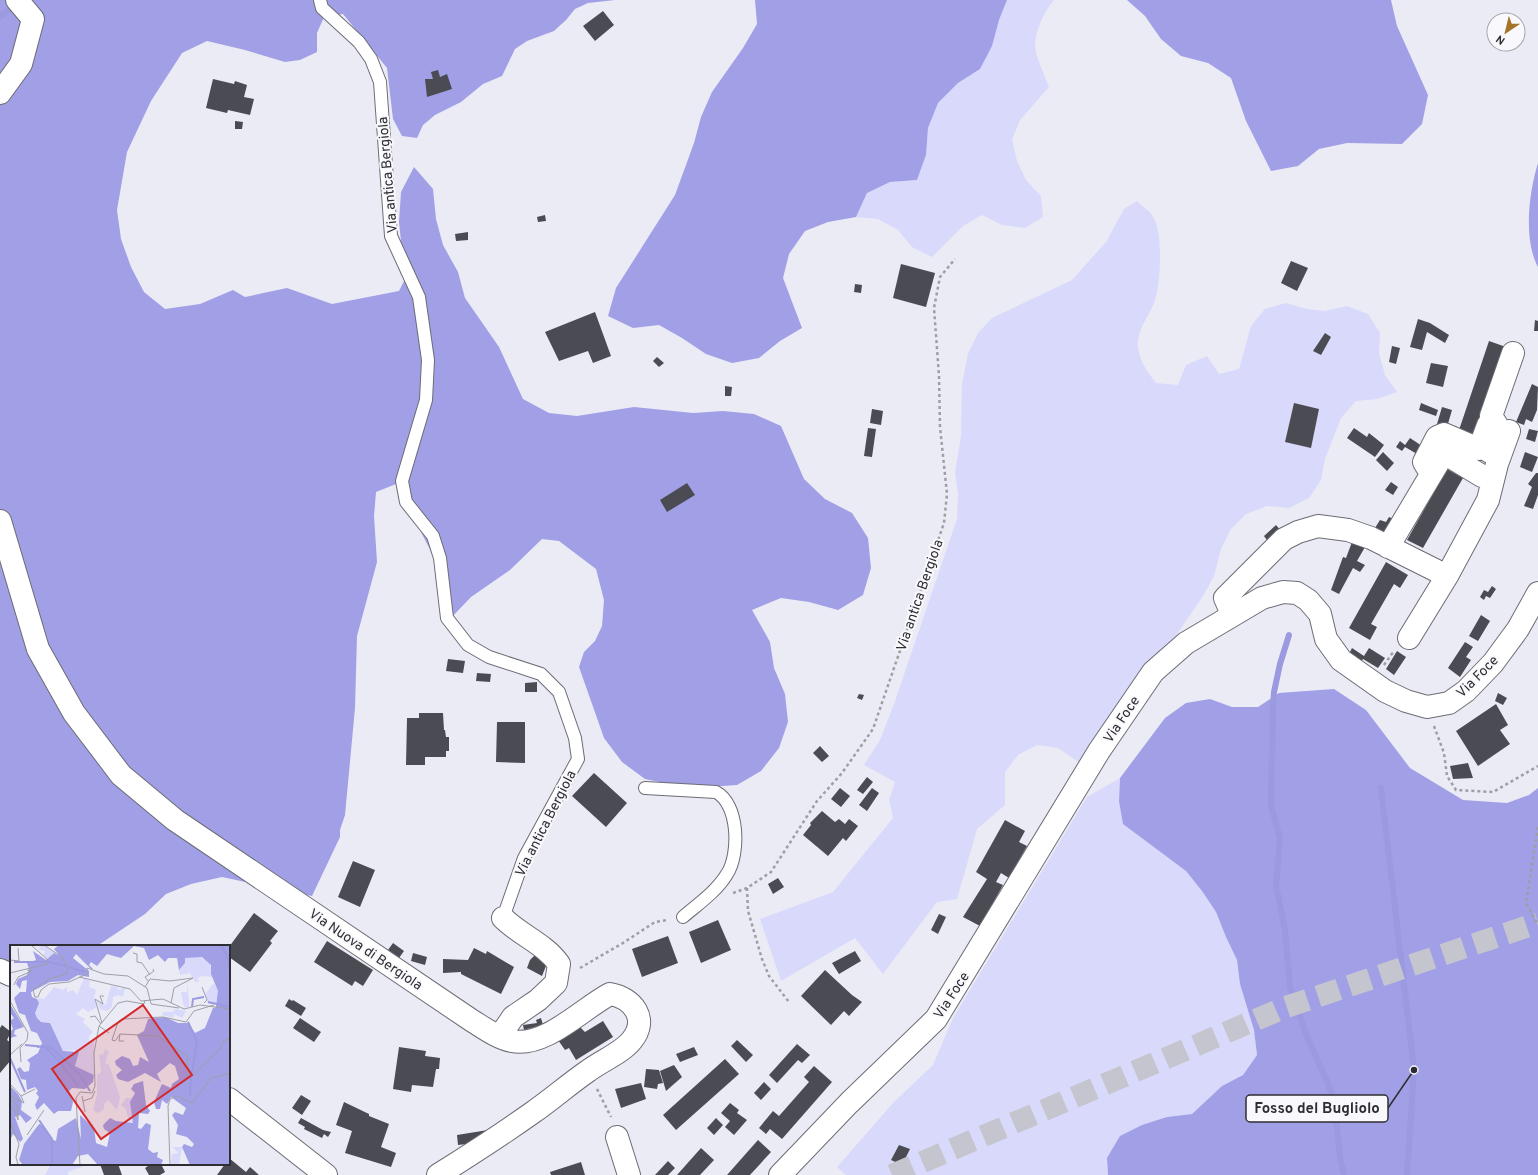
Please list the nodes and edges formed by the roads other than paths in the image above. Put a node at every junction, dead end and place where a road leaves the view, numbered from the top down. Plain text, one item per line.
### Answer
1 (17, 0) edge
2 (320, 0) edge
3 (0, 93) edge
4 (1513, 354) dead end
5 (1491, 416) junction
6 (1509, 431) dead end
7 (1431, 476) junction
8 (1482, 476) junction
9 (1488, 500) junction
10 (0, 522) edge
11 (1388, 547) junction
12 (1446, 576) junction
13 (1538, 593) edge
14 (1232, 614) junction
15 (1409, 638) dead end
16 (645, 788) dead end
17 (683, 917) road end
18 (503, 918) joint
19 (0, 970) edge
20 (10, 975) edge
21 (500, 1036) junction
22 (230, 1100) edge
23 (617, 1137) road end
24 (326, 1175) edge
25 (438, 1175) edge
26 (628, 1175) edge
27 (780, 1175) edge

1 - 3 street
2 - 18 lane, Via antica Bergiola
4 - 5 street
5 - 7 street
5 - 8 street
6 - 9 street
7 - 8 street
7 - 11 street
8 - 9 street
9 - 12 street
10 - 21 street, Via Nuova di Bergiola
11 - 12 street
11 - 14 street
12 - 15 street
13 - 14 street, Via Foce
14 - 27 street, Via Foce
16 - 17 lane
18 - 21 street, Via antica Bergiola
19 - 20 street
21 - 25 street, Via Nuova di Bergiola
22 - 24 street
23 - 26 street

